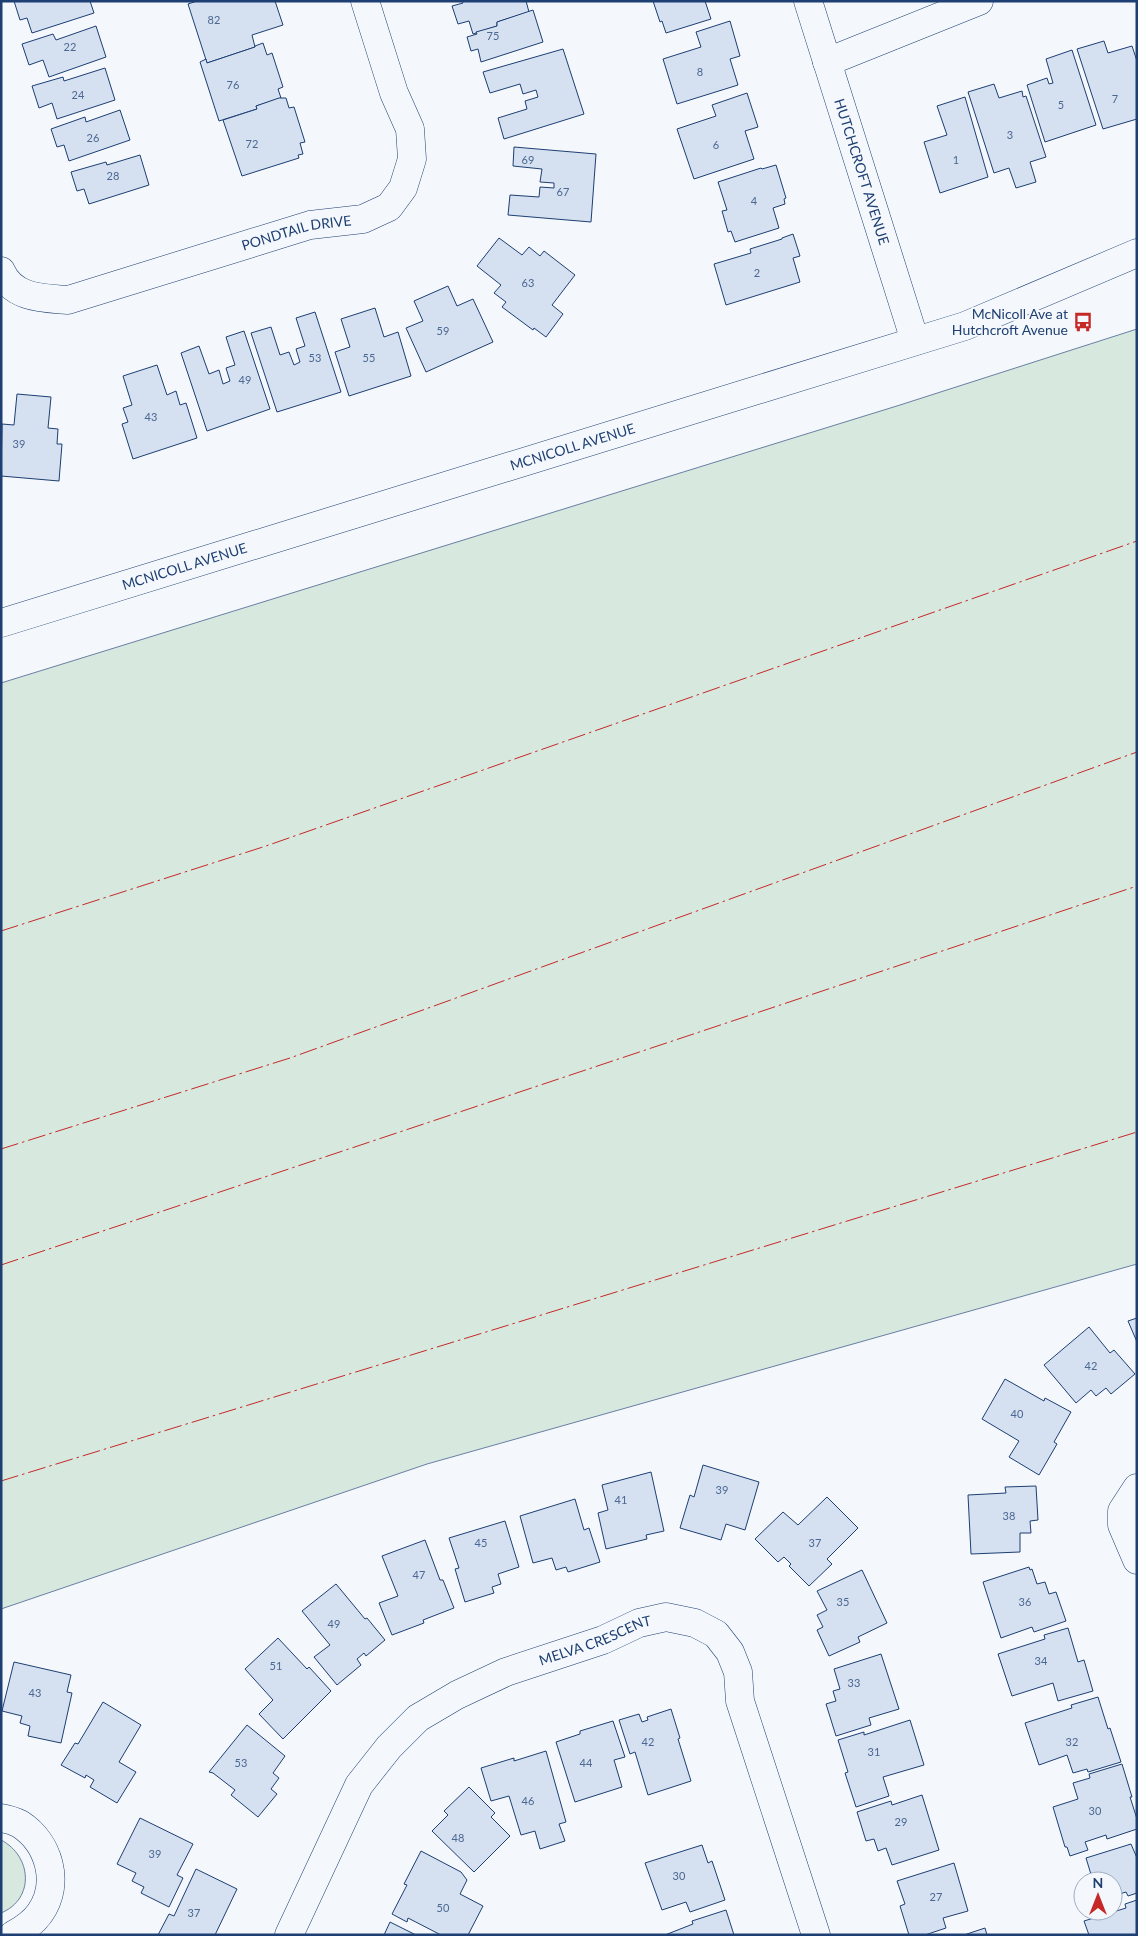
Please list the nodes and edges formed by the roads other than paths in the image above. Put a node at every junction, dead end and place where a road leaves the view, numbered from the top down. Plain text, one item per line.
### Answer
1 (365, 1) edge
2 (808, 1) edge
3 (979, 1) edge
4 (827, 62) junction
5 (1137, 253) edge
6 (1, 271) edge
7 (915, 341) junction
8 (1, 624) edge
9 (1137, 1488) edge
10 (1137, 1560) edge
11 (1, 1818) edge
12 (25, 1932) edge
13 (288, 1935) edge
14 (816, 1935) edge

1 - 6 street, PONDTAIL DRIVE
2 - 4 street, HUTCHCROFT AVENUE
3 - 4 street
4 - 7 street, HUTCHCROFT AVENUE
5 - 7 street, MCNICOLL AVENUE
7 - 8 street, MCNICOLL AVENUE
9 - 10 street
11 - 12 street
13 - 14 street, MELVA CRESCENT

